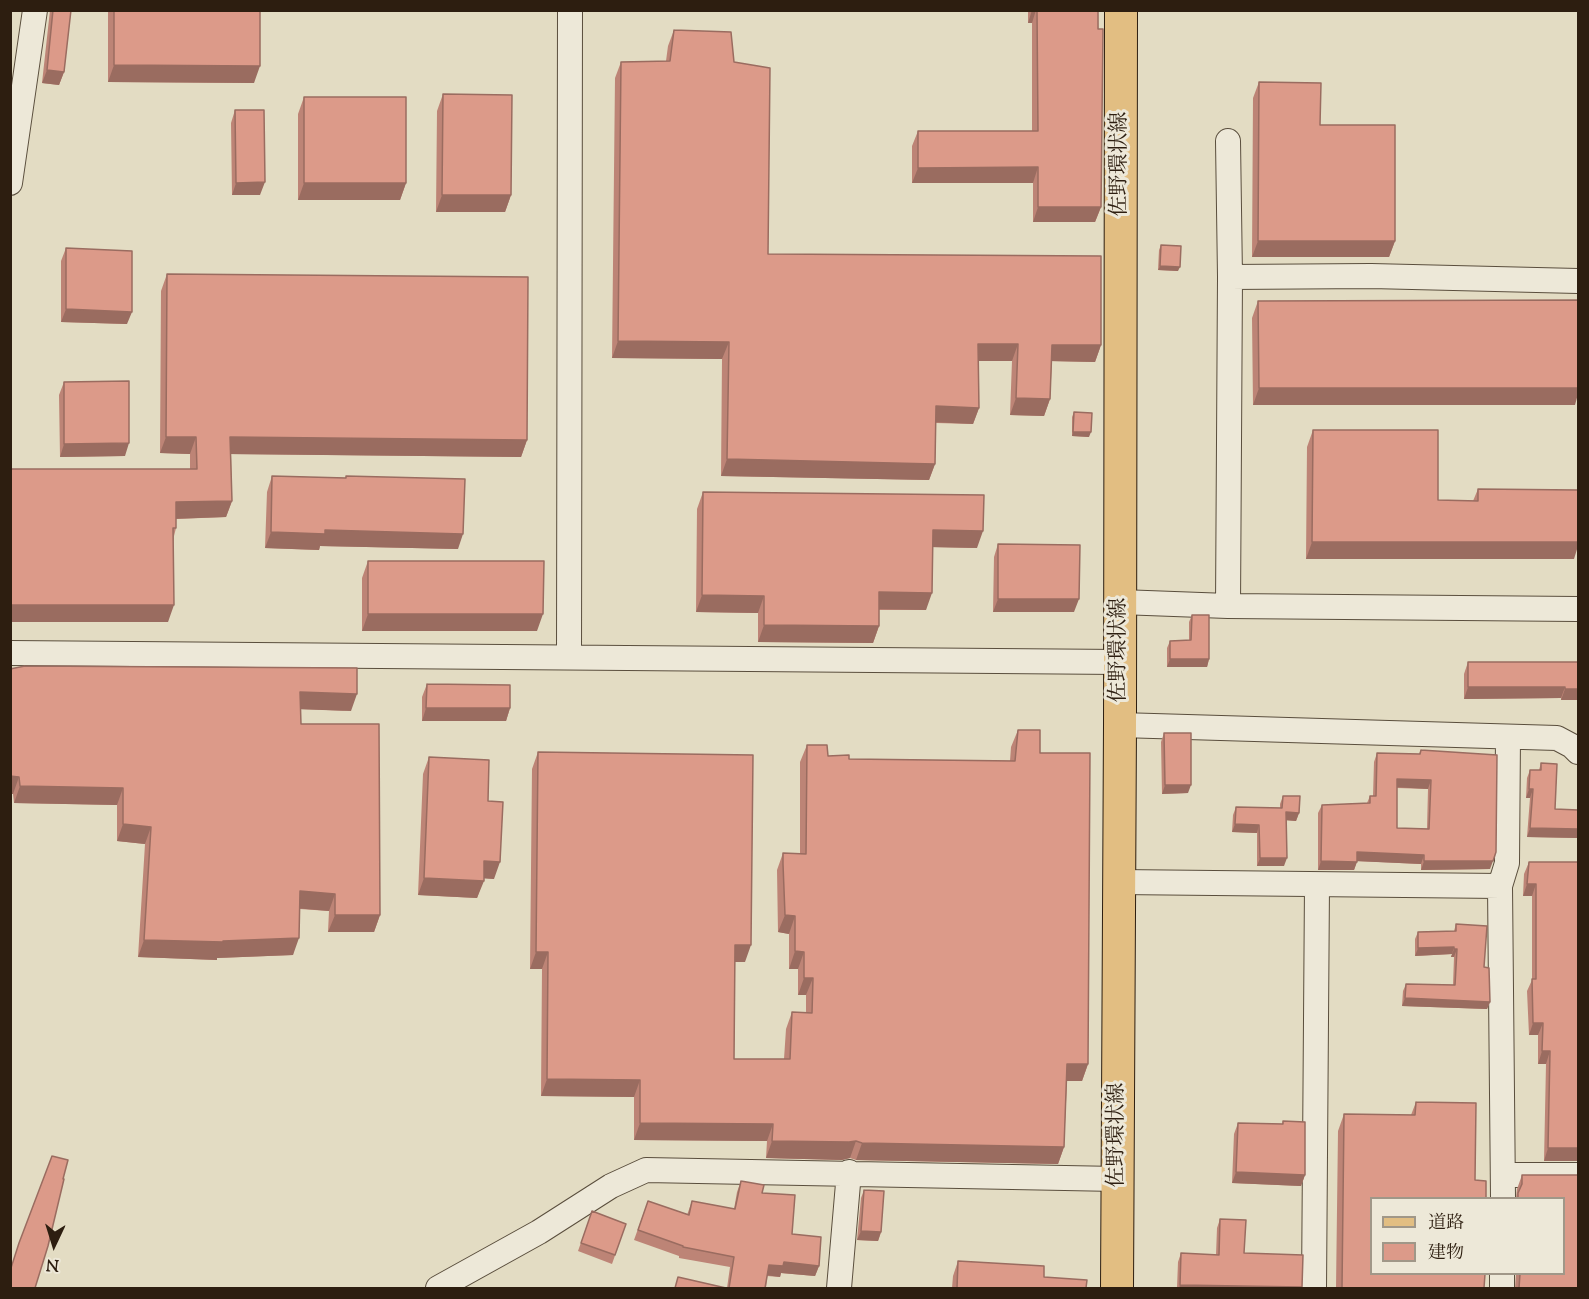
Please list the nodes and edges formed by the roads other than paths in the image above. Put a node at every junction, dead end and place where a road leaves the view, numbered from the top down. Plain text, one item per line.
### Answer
1 (35, 10) edge
2 (570, 10) edge
3 (1121, 10) edge
4 (1228, 141) dead end
5 (10, 183) edge
6 (1230, 277) junction
7 (1578, 281) edge
8 (1120, 602) junction
9 (1228, 606) junction
10 (1578, 609) edge
11 (10, 654) edge
12 (568, 657) junction
13 (1120, 662) junction
14 (1120, 725) junction
15 (1508, 737) junction
16 (1578, 752) edge
17 (1119, 882) junction
18 (1317, 885) junction
19 (1500, 886) junction
20 (849, 1172) junction
21 (1578, 1174) edge
22 (1117, 1179) junction
23 (1503, 1187) edge
24 (438, 1288) edge
25 (839, 1288) edge
26 (1117, 1288) edge
27 (1314, 1288) edge

1 - 5 street
2 - 12 street
3 - 8 main road, 佐野環状線
4 - 6 street
6 - 7 street
6 - 9 street
8 - 9 street
8 - 13 main road, 佐野環状線
9 - 10 street
11 - 12 street
12 - 13 street
13 - 14 main road, 佐野環状線
14 - 15 street
14 - 17 main road, 佐野環状線
15 - 16 street
15 - 19 street
17 - 18 street
17 - 22 main road, 佐野環状線
18 - 19 street
18 - 27 street
19 - 23 street
20 - 22 street
20 - 24 street
20 - 25 street
21 - 23 street
22 - 26 main road, 佐野環状線

